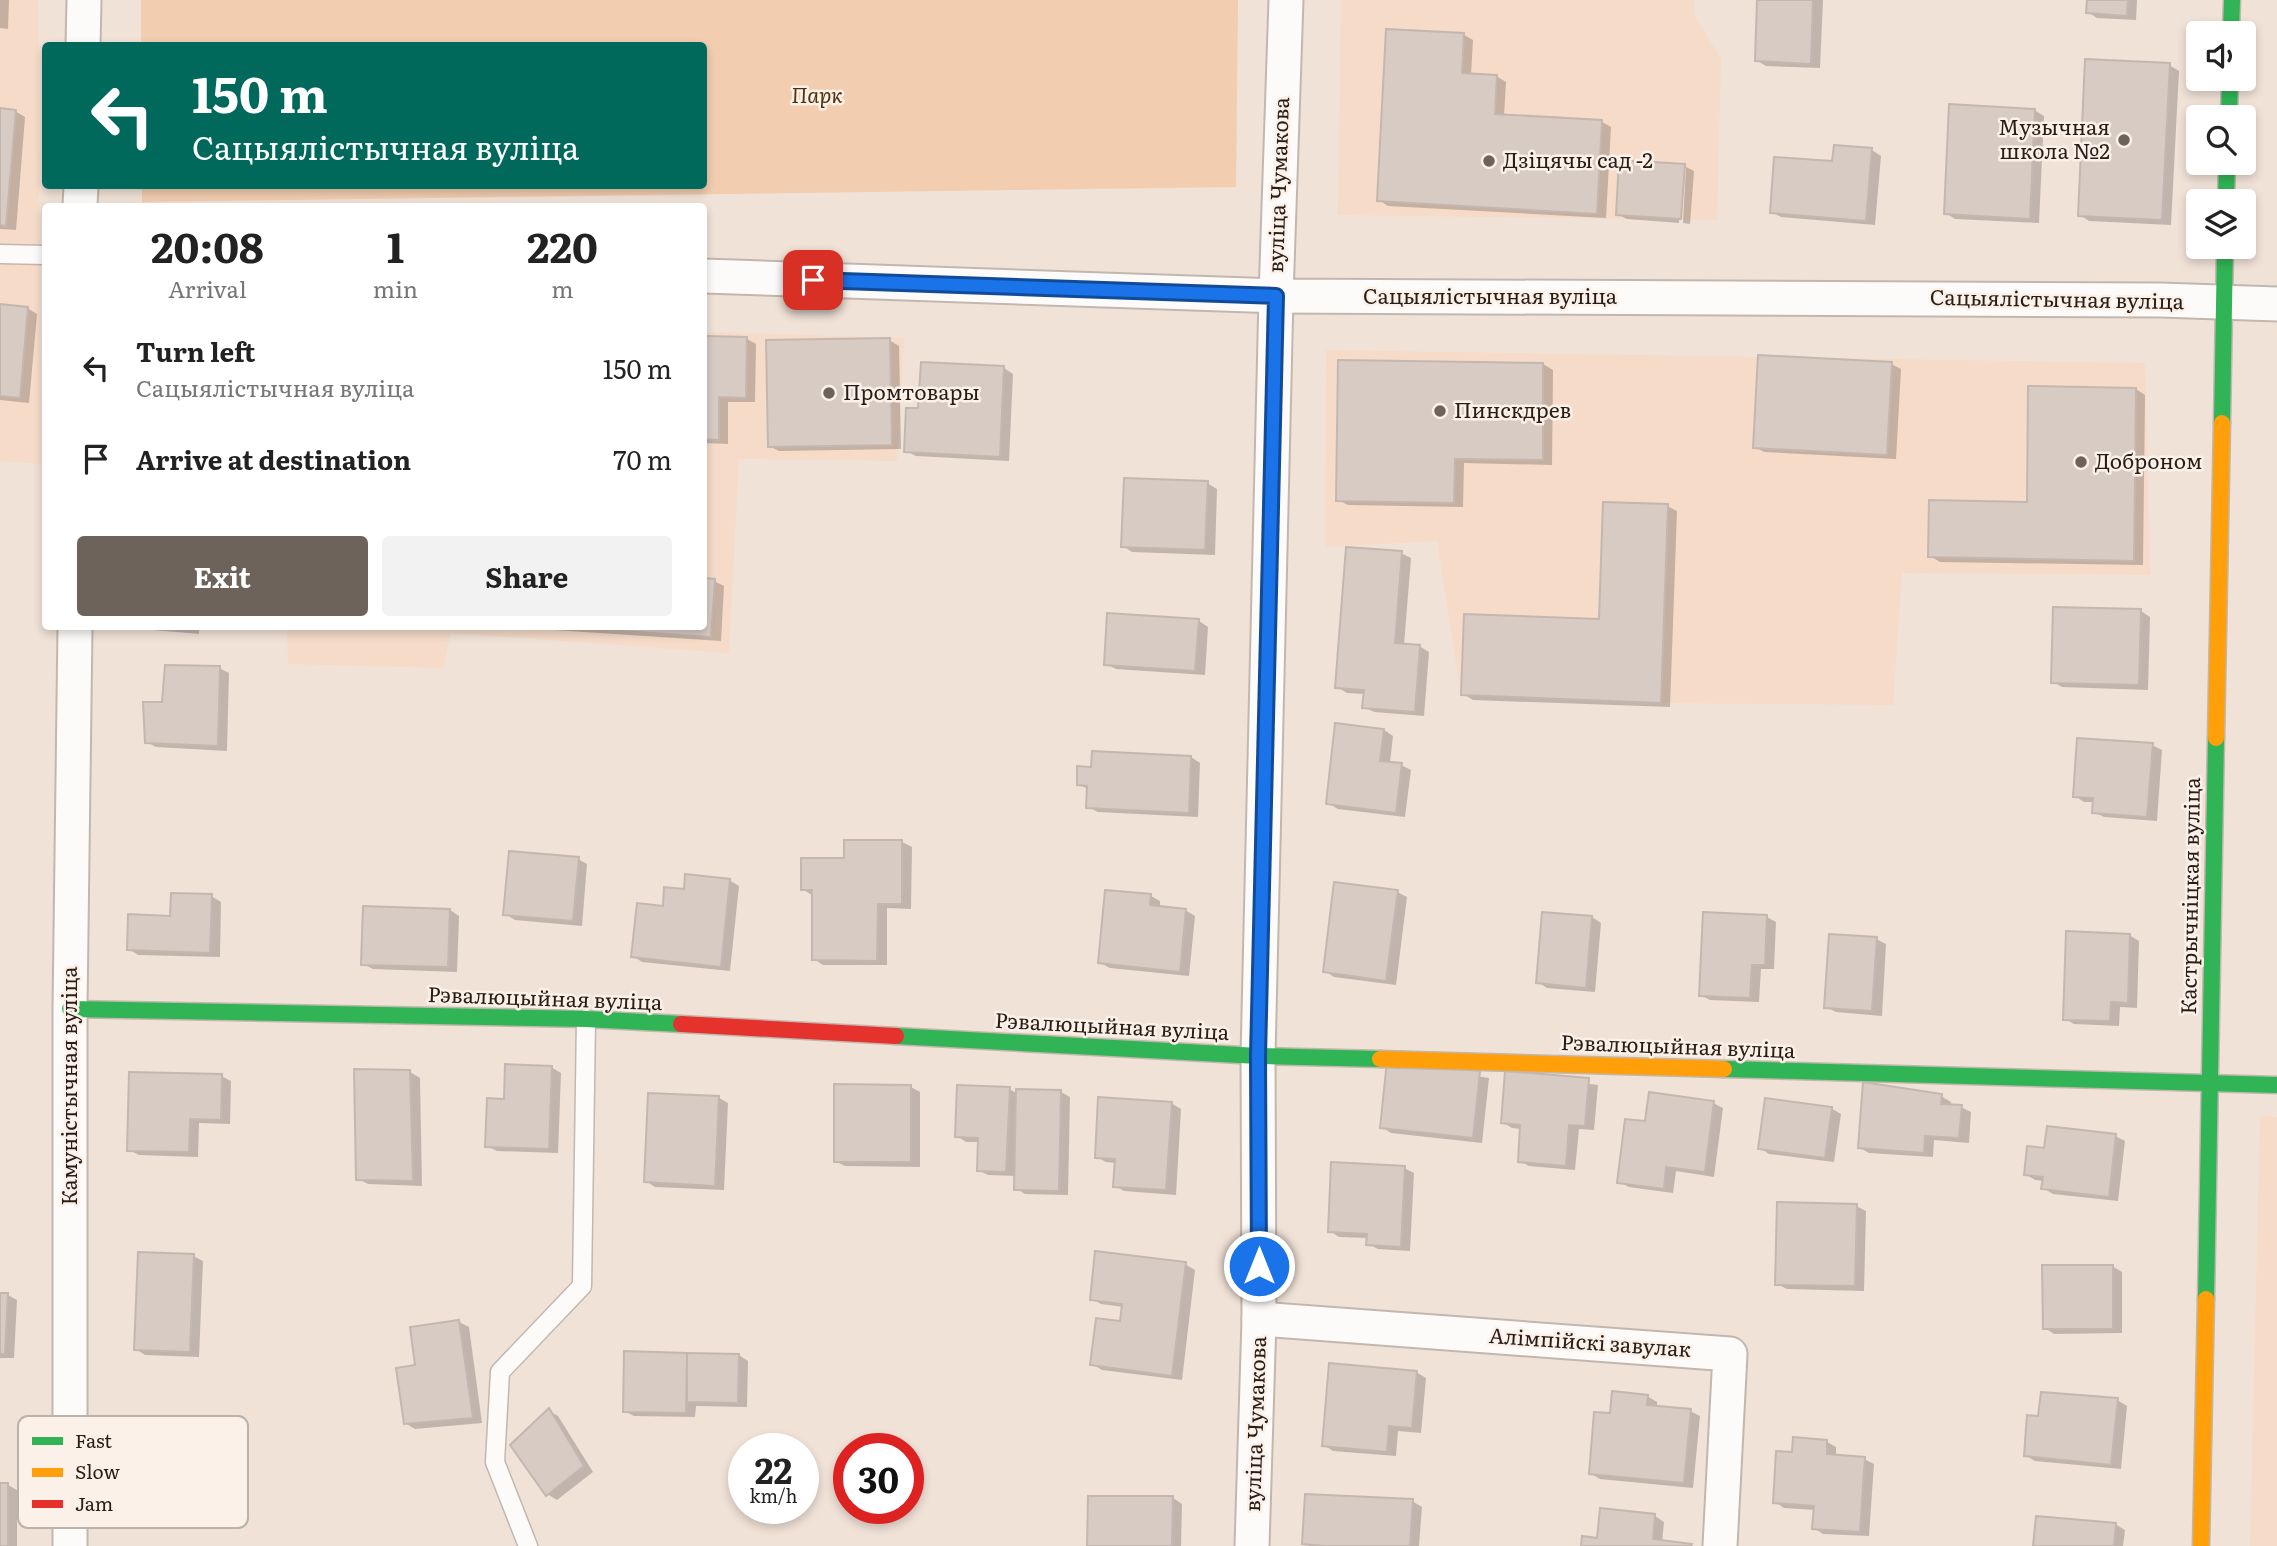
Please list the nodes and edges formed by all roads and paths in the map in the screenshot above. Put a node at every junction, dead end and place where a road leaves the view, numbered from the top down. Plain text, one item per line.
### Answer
1 (84, 0) edge
2 (1286, 0) edge
3 (2232, 0) edge
4 (2231, 21) edge
5 (83, 42) edge
6 (0, 254) edge
7 (42, 255) edge
8 (2225, 259) edge
9 (707, 276) edge
10 (1276, 296) junction
11 (2223, 303) junction
12 (2277, 304) edge
13 (75, 630) edge
14 (70, 1009) junction
15 (586, 1019) junction
16 (1258, 1056) junction
17 (2209, 1084) junction
18 (2277, 1085) edge
19 (1259, 1319) junction
20 (70, 1416) edge
21 (70, 1528) edge
22 (70, 1546) edge
23 (528, 1546) edge
24 (1252, 1546) edge
25 (1720, 1546) edge
26 (2200, 1546) edge

1 - 5 street
2 - 10 street, вуліца Чумакова
3 - 4 street
6 - 7 lane
8 - 11 street, Кастрычніцкая вуліца
9 - 10 street, Сацыялістычная вуліца
10 - 11 street, Сацыялістычная вуліца
10 - 16 street, вуліца Чумакова
11 - 12 street, Сацыялістычная вуліца
11 - 17 street, Кастрычніцкая вуліца
13 - 14 street, Камуністычная вуліца
14 - 15 street, Рэвалюцыйная вуліца
14 - 20 street, Камуністычная вуліца
15 - 16 street, Рэвалюцыйная вуліца
15 - 23 lane
16 - 17 street, Рэвалюцыйная вуліца
16 - 19 street, вуліца Чумакова
17 - 18 street, Рэвалюцыйная вуліца
17 - 26 street, Кастрычніцкая вуліца
19 - 24 street, вуліца Чумакова
19 - 25 street, Алімпійскі завулак
21 - 22 street, Камуністычная вуліца

